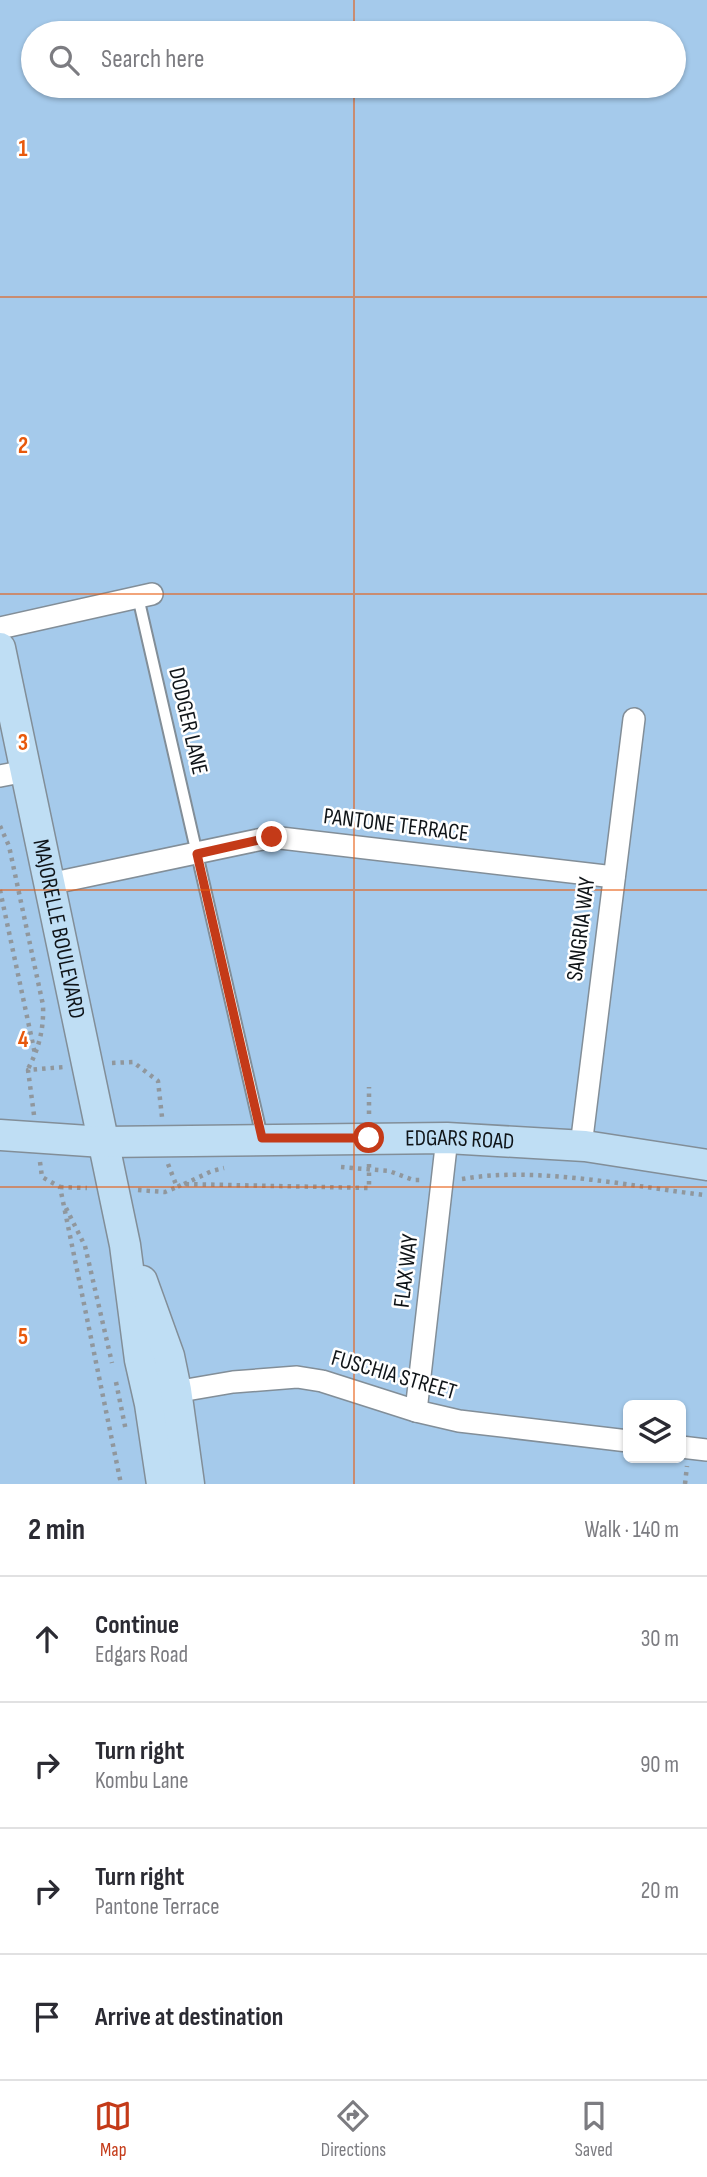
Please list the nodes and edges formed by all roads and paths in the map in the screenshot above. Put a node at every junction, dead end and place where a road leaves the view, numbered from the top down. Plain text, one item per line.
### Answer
1 (145, 596) joint
2 (0, 628) edge
3 (0, 648) edge
4 (634, 719) dead end
5 (13, 774) edge
6 (0, 826) edge
7 (197, 854) junction
8 (614, 877) junction
9 (49, 884) junction
10 (0, 890) edge
11 (35, 1055) junction
12 (28, 1070) dead end
13 (369, 1087) dead end
14 (0, 1135) edge
15 (262, 1138) junction
16 (369, 1138) junction
17 (447, 1138) junction
18 (103, 1142) junction
19 (581, 1146) junction
20 (707, 1165) edge
21 (183, 1184) dead end
22 (118, 1211) junction
23 (176, 1390) junction
24 (150, 1404) junction
25 (416, 1411) junction
26 (126, 1434) dead end
27 (623, 1440) edge
28 (686, 1448) edge
29 (707, 1450) edge
30 (121, 1484) edge
31 (162, 1484) edge
32 (189, 1484) edge

1 - 2 street
1 - 7 lane, DODGER LANE
3 - 5 street, MAJORELLE BOULEVARD
4 - 8 street, SANGRIA WAY
5 - 9 street, MAJORELLE BOULEVARD
6 - 11 path
7 - 8 street, PANTONE TERRACE
7 - 9 street, PANTONE TERRACE
7 - 15 lane, DODGER LANE
8 - 19 street, SANGRIA WAY
9 - 18 street, MAJORELLE BOULEVARD
10 - 11 path
11 - 12 path
13 - 16 path
14 - 18 street, EDGARS ROAD
15 - 16 street, EDGARS ROAD
15 - 18 street, EDGARS ROAD
16 - 17 street, EDGARS ROAD
16 - 21 path
17 - 19 street, EDGARS ROAD
17 - 25 street, FLAX WAY
18 - 22 street, MAJORELLE BOULEVARD
19 - 20 street, EDGARS ROAD
22 - 23 street, MAJORELLE BOULEVARD
22 - 24 street, MAJORELLE BOULEVARD
23 - 24 street, FUSCHIA STREET
23 - 25 street, FUSCHIA STREET
23 - 32 street, MAJORELLE BOULEVARD
24 - 31 street, MAJORELLE BOULEVARD
25 - 27 street, FUSCHIA STREET
26 - 30 path
28 - 29 street

